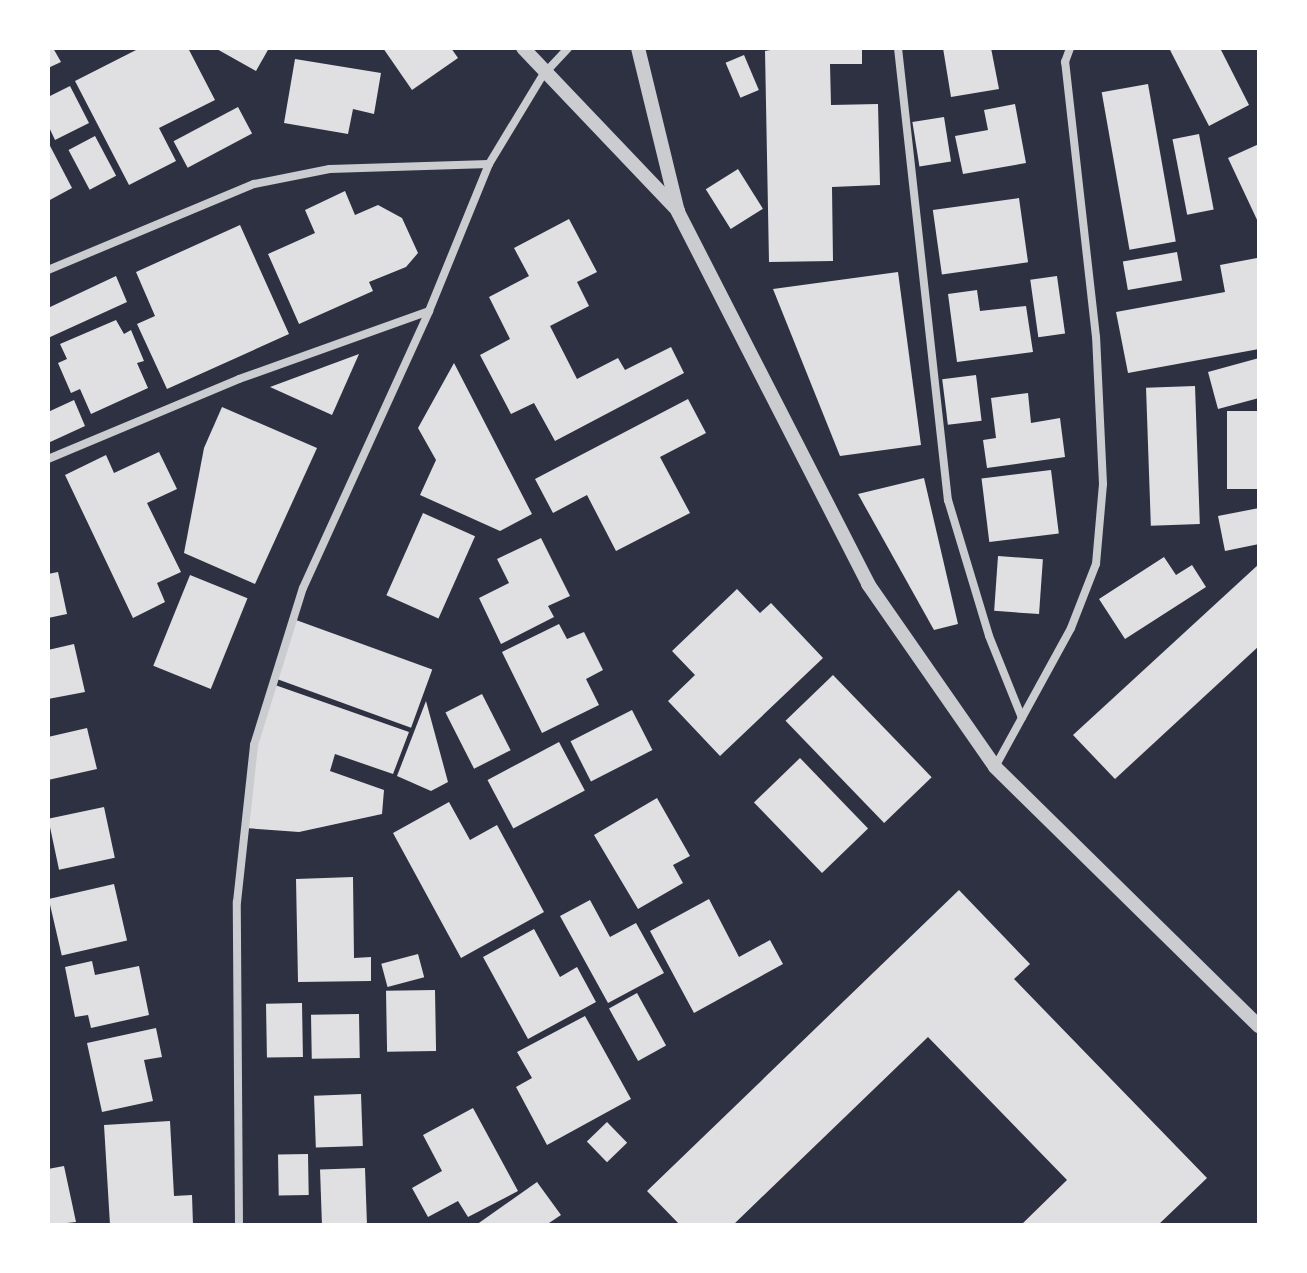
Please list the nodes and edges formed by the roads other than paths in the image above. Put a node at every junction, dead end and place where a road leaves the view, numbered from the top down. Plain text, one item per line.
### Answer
1 (523, 48) edge
2 (568, 48) edge
3 (638, 48) edge
4 (898, 48) edge
5 (1070, 48) edge
6 (543, 75) junction
7 (489, 164) junction
8 (678, 212) junction
9 (48, 270) edge
10 (429, 311) junction
11 (48, 459) edge
12 (1022, 718) junction
13 (995, 767) junction
14 (1259, 1026) edge
15 (239, 1225) edge

1 - 6 street
2 - 6 street
3 - 8 street
4 - 12 street
5 - 12 street
6 - 7 street
6 - 8 street
7 - 9 street
7 - 10 street
8 - 13 street
10 - 11 street
10 - 15 street
12 - 13 street
13 - 14 street

